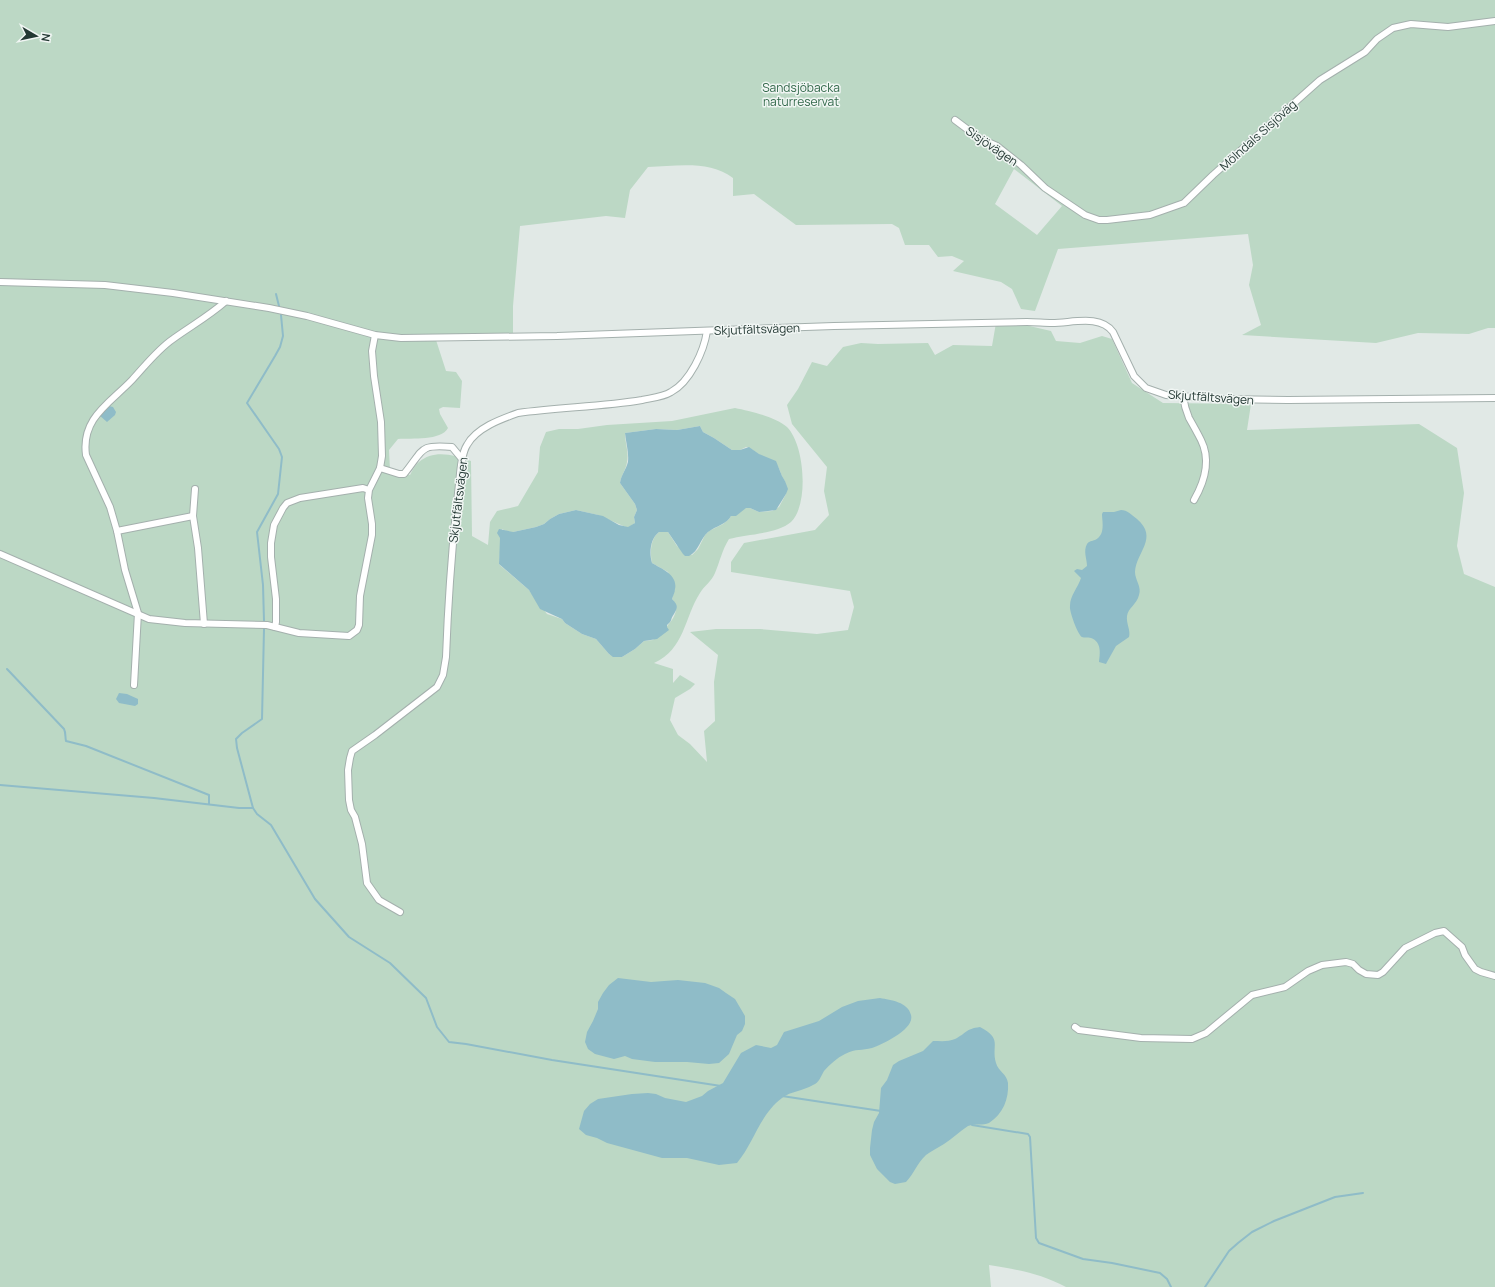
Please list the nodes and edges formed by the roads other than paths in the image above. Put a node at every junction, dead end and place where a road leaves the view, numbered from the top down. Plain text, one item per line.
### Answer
1 (1495, 21) edge
2 (955, 120) dead end
3 (1028, 172) joint
4 (0, 282) edge
5 (226, 301) junction
6 (707, 331) junction
7 (375, 335) junction
8 (1182, 396) junction
9 (1495, 398) edge
10 (462, 459) junction
11 (380, 468) junction
12 (195, 489) dead end
13 (369, 490) junction
14 (1194, 500) dead end
15 (193, 516) junction
16 (117, 530) junction
17 (0, 554) edge
18 (138, 613) junction
19 (204, 624) junction
20 (275, 627) junction
21 (134, 685) dead end
22 (400, 912) dead end
23 (1495, 976) edge
24 (1075, 1027) dead end

1 - 3 street, Mölndals Sisjöväg
2 - 3 street, Sisjövägen
4 - 5 street
5 - 7 street
5 - 16 street
6 - 7 street
6 - 8 street, Skjutfältsvägen
6 - 10 street, Skjutfältsvägen
7 - 11 street
8 - 9 street, Skjutfältsvägen
8 - 14 street
10 - 11 street
10 - 22 street, Skjutfältsvägen
11 - 13 street
12 - 15 street
13 - 20 street
13 - 20 street
15 - 16 street
15 - 19 street
16 - 18 street
17 - 18 street
18 - 19 street
18 - 21 street
19 - 20 street
23 - 24 street

